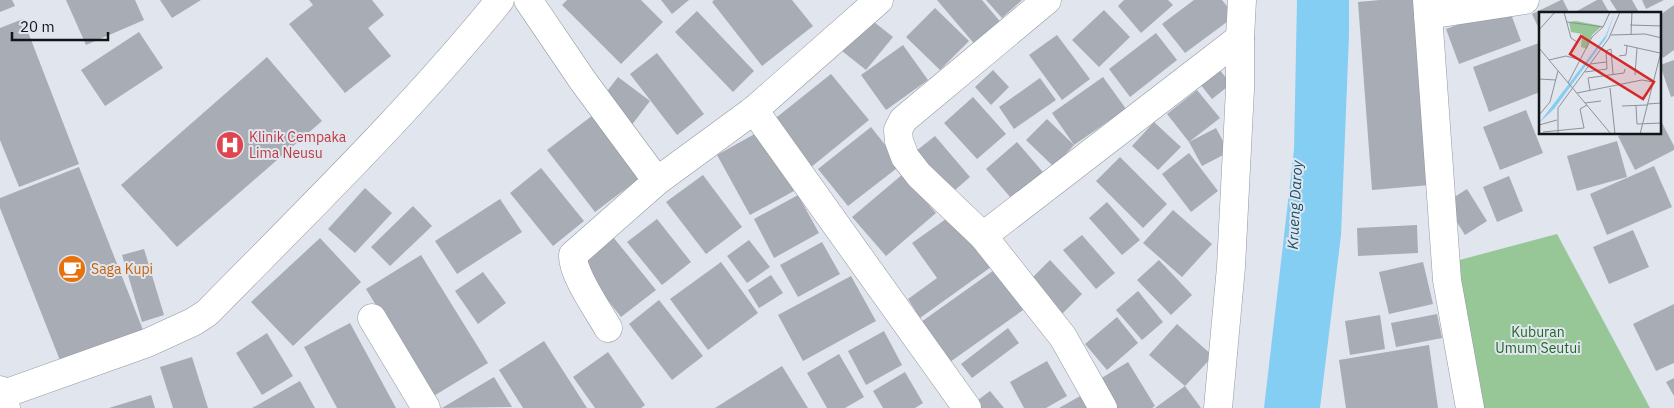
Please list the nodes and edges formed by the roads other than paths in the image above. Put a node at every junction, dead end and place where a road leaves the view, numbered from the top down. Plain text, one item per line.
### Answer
1 (500, 0) edge
2 (528, 0) edge
3 (879, 0) edge
4 (1047, 0) edge
5 (1242, 0) edge
6 (1525, 0) edge
7 (1428, 7) edge
8 (1240, 38) junction
9 (754, 110) junction
10 (657, 181) junction
11 (983, 236) junction
12 (372, 318) dead end
13 (608, 328) dead end
14 (2, 398) edge
15 (426, 408) edge
16 (967, 408) edge
17 (1103, 408) edge
18 (1218, 408) edge
19 (1470, 408) edge

1 - 14 street
2 - 10 street
3 - 9 street
4 - 11 street
5 - 8 street
6 - 7 street
7 - 19 street
8 - 11 street
8 - 18 street
9 - 10 street
9 - 16 street
10 - 13 street
11 - 17 street
12 - 15 street

